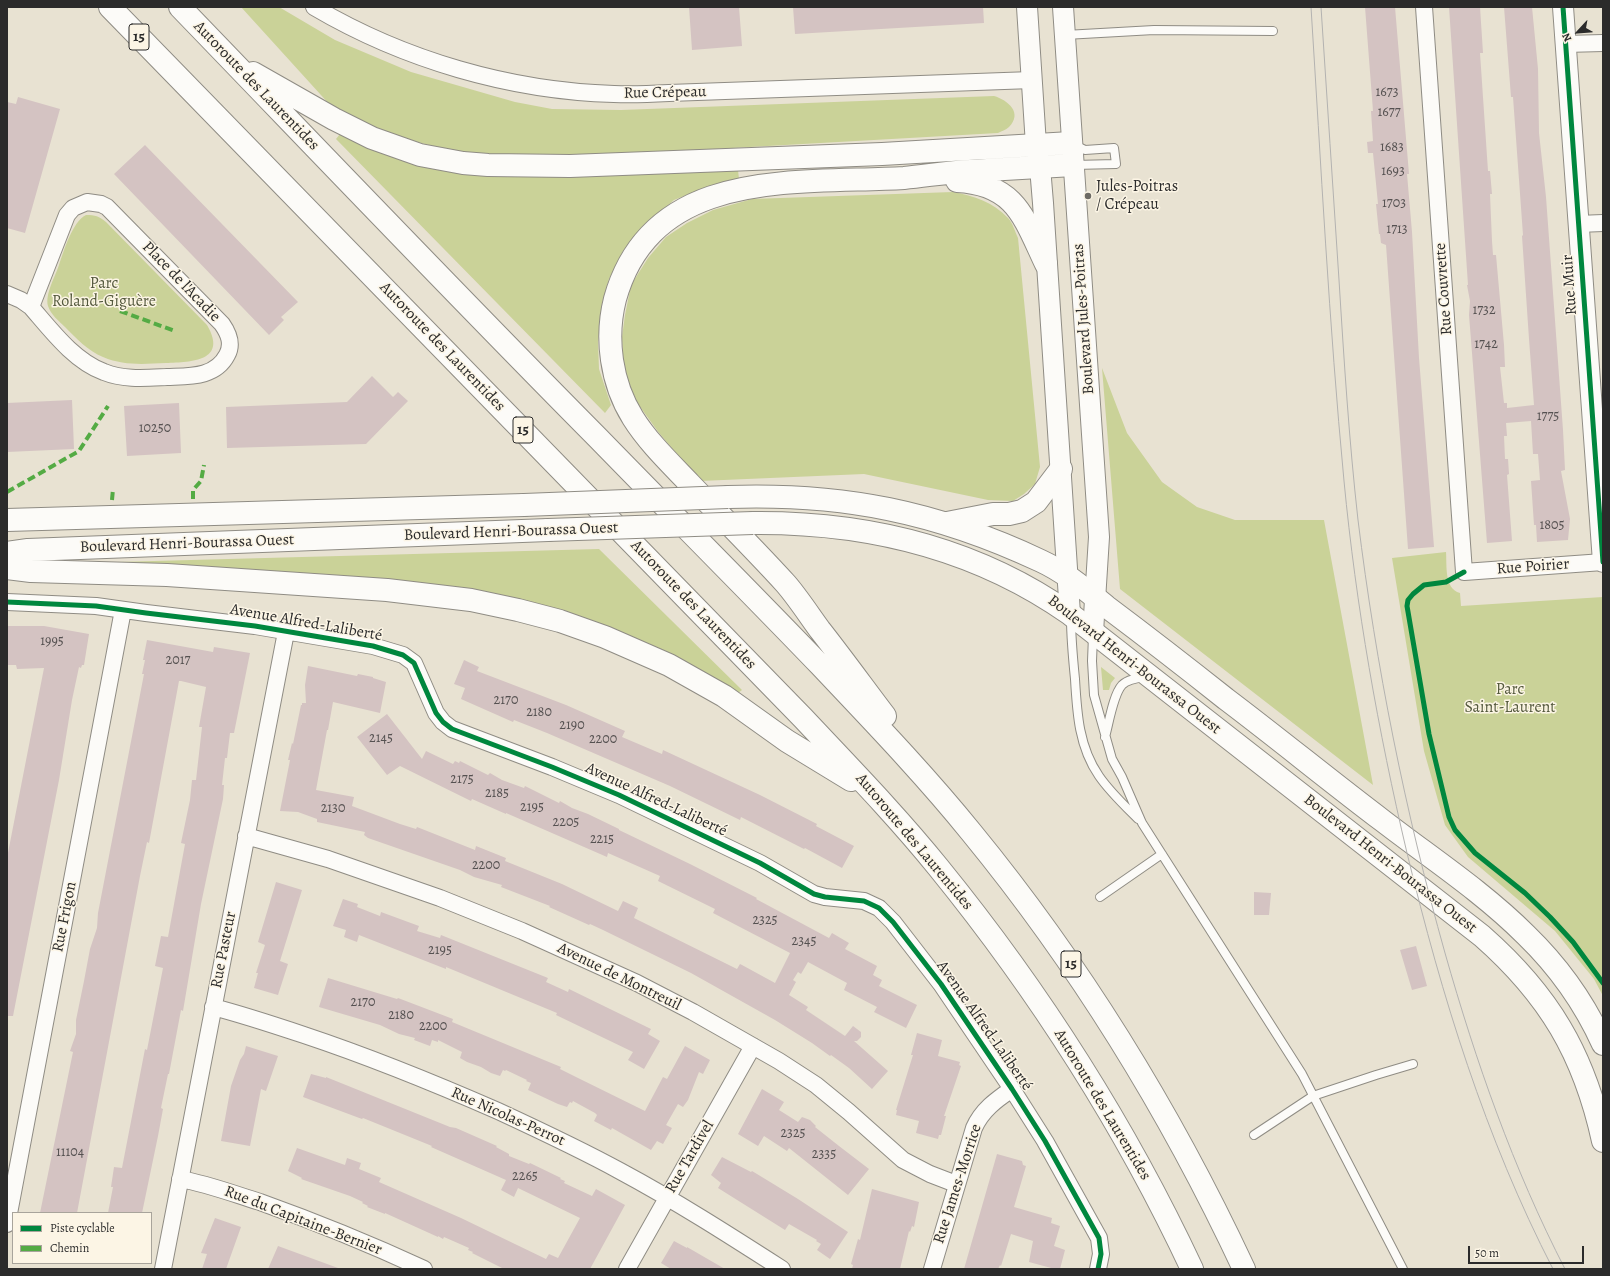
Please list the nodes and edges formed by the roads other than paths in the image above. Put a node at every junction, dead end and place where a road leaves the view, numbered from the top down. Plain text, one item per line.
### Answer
1 (110, 7) edge
2 (180, 7) edge
3 (314, 7) edge
4 (1027, 7) edge
5 (1062, 7) edge
6 (1424, 7) edge
7 (1563, 7) edge
8 (1273, 31) dead end
9 (1064, 35) junction
10 (1603, 43) edge
11 (1565, 44) junction
12 (233, 62) junction
13 (1032, 80) junction
14 (1071, 144) junction
15 (1036, 145) junction
16 (1073, 166) junction
17 (1040, 167) junction
18 (904, 178) junction
19 (1603, 222) edge
20 (1578, 224) junction
21 (1046, 264) junction
22 (7, 294) edge
23 (31, 307) junction
24 (1597, 397) edge
25 (1061, 469) junction
26 (7, 520) edge
27 (946, 523) junction
28 (7, 552) edge
29 (1603, 562) edge
30 (7, 568) edge
31 (1464, 572) joint
32 (1068, 578) junction
33 (1096, 598) junction
34 (7, 602) edge
35 (123, 610) junction
36 (1070, 614) junction
37 (286, 632) junction
38 (1093, 632) junction
39 (1150, 676) junction
40 (1105, 738) junction
41 (876, 796) junction
42 (1142, 824) junction
43 (972, 832) junction
44 (246, 836) junction
45 (1162, 854) junction
46 (1100, 897) dead end
47 (213, 1007) junction
48 (1603, 1044) edge
49 (753, 1046) junction
50 (1413, 1064) dead end
51 (1012, 1090) junction
52 (1313, 1096) junction
53 (1254, 1135) dead end
54 (1603, 1141) edge
55 (180, 1179) junction
56 (956, 1184) junction
57 (667, 1197) junction
58 (7, 1224) edge
59 (163, 1269) edge
60 (424, 1269) edge
61 (627, 1269) edge
62 (782, 1269) edge
63 (932, 1269) edge
64 (1098, 1269) edge
65 (1192, 1269) edge
66 (1244, 1269) edge
67 (1403, 1269) edge

1 - 41 main road, Autoroute des Laurentides / 15
2 - 12 main road, Autoroute des Laurentides / 15
3 - 13 street, Rue Crépeau
4 - 13 street, Boulevard Jules-Poitras
5 - 9 street, Boulevard Jules-Poitras
6 - 31 street, Rue Couvrette
7 - 11 street, Rue Muir
8 - 9 lane
9 - 14 street, Boulevard Jules-Poitras
10 - 11 street
11 - 20 street, Rue Muir
12 - 15 main road
12 - 43 main road, Autoroute des Laurentides / 15
13 - 15 street, Boulevard Jules-Poitras
14 - 15 main road
14 - 16 street, Boulevard Jules-Poitras
14 - 16 lane
15 - 17 street, Boulevard Jules-Poitras
16 - 17 main road
16 - 33 street, Boulevard Jules-Poitras
17 - 18 main road
17 - 21 street, Boulevard Jules-Poitras
18 - 21 main road
18 - 43 main road
19 - 20 street
20 - 24 street, Rue Muir
21 - 25 street, Boulevard Jules-Poitras
22 - 23 street, Place de l'Acadie
23 - 23 street, Place de l'Acadie
24 - 29 street, Rue Muir
25 - 27 main road
25 - 32 street, Boulevard Jules-Poitras
26 - 27 main road, Boulevard Henri-Bourassa Ouest, bridge
27 - 32 main road, Boulevard Henri-Bourassa Ouest
28 - 36 main road, Boulevard Henri-Bourassa Ouest, bridge
29 - 31 street, Rue Poirier
30 - 41 main road
32 - 33 main road, Boulevard Henri-Bourassa Ouest
32 - 36 street, Boulevard Jules-Poitras
33 - 38 street, Boulevard Jules-Poitras
33 - 48 main road, Boulevard Henri-Bourassa Ouest
34 - 35 street, Avenue Alfred-Laliberté
35 - 37 street, Avenue Alfred-Laliberté
35 - 58 street, Rue Frigon
36 - 38 main road, Boulevard Henri-Bourassa Ouest
36 - 42 lane
37 - 44 street, Rue Pasteur
37 - 51 street, Avenue Alfred-Laliberté
38 - 39 main road, Boulevard Henri-Bourassa Ouest
38 - 40 lane
39 - 40 lane
39 - 54 main road, Boulevard Henri-Bourassa Ouest
40 - 42 lane
41 - 65 main road, Autoroute des Laurentides / 15
42 - 45 lane
43 - 66 main road, Autoroute des Laurentides / 15
44 - 47 street, Rue Pasteur
44 - 49 street, Avenue de Montreuil
45 - 46 lane
45 - 52 lane
47 - 55 street, Rue Pasteur
47 - 57 street, Rue Nicolas-Perrot
49 - 56 street, Avenue de Montreuil
49 - 57 street, Rue Tardivel
50 - 52 lane
51 - 56 street, Rue James-Morrice
51 - 64 street, Avenue Alfred-Laliberté
52 - 53 lane
52 - 67 lane
55 - 59 street, Rue Pasteur
55 - 60 street, Rue du Capitaine-Bernier
56 - 63 street, Rue James-Morrice
57 - 61 street, Rue Tardivel
57 - 62 street, Rue Nicolas-Perrot

